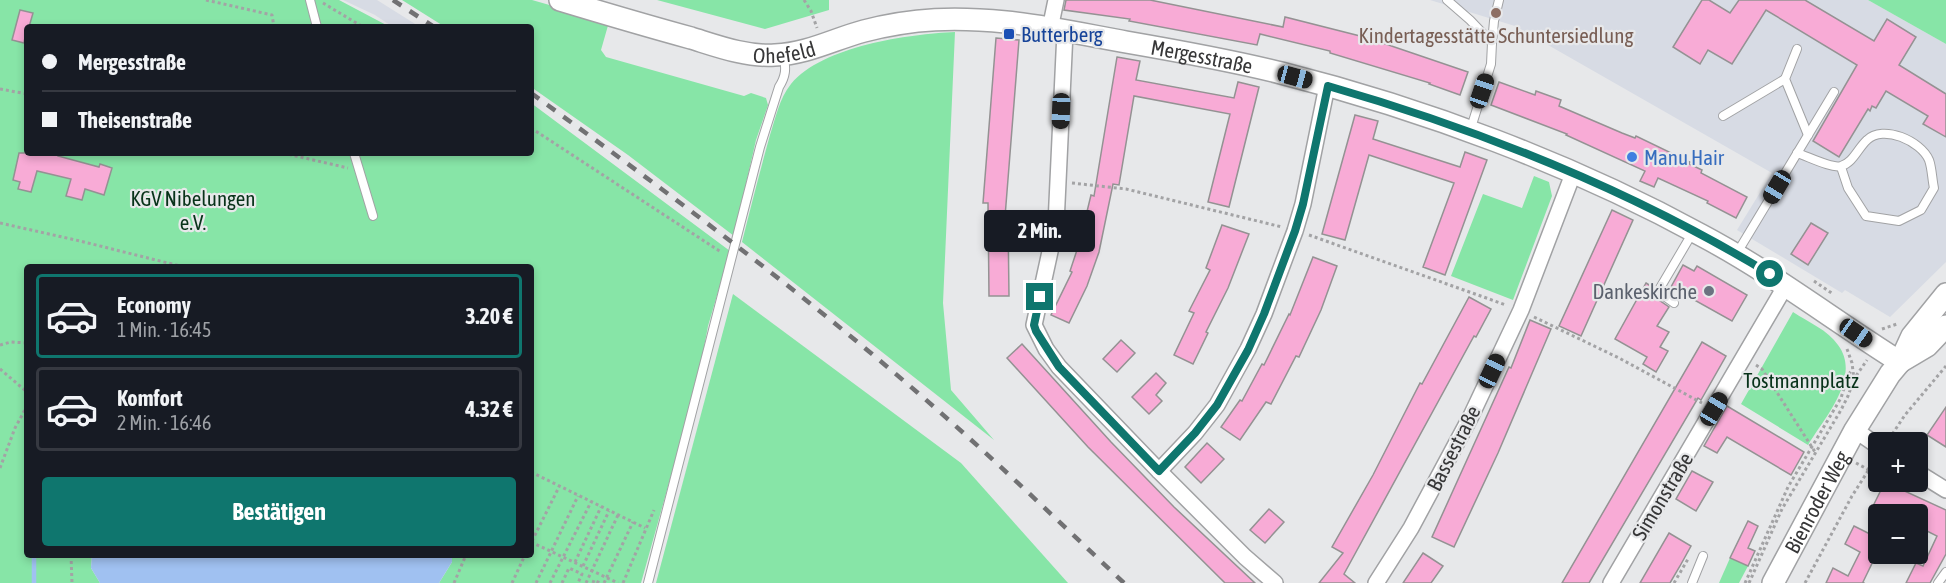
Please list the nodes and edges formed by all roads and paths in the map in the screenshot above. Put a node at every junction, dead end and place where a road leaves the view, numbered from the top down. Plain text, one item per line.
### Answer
1 (206, 0) edge
2 (309, 0) edge
3 (317, 0) edge
4 (560, 0) edge
5 (804, 0) edge
6 (1056, 0) edge
7 (1447, 0) edge
8 (1499, 0) edge
9 (1011, 22) joint
10 (274, 24) edge
11 (316, 24) edge
12 (358, 24) edge
13 (1058, 30) junction
14 (1492, 44) junction
15 (823, 46) junction
16 (1797, 48) dead end
17 (783, 55) junction
18 (1785, 79) junction
19 (1328, 86) junction
20 (0, 89) edge
21 (1834, 92) dead end
22 (24, 93) edge
23 (1723, 116) dead end
24 (534, 130) edge
25 (1470, 132) junction
26 (1808, 135) junction
27 (1797, 153) junction
28 (296, 156) edge
29 (355, 156) edge
30 (1841, 167) junction
31 (359, 169) junction
32 (1573, 174) junction
33 (1058, 181) junction
34 (372, 216) dead end
35 (0, 223) edge
36 (1295, 231) junction
37 (1694, 231) junction
38 (1736, 254) junction
39 (732, 260) junction
40 (172, 264) edge
41 (1806, 276) dead end
42 (1786, 285) junction
43 (1946, 294) edge
44 (1834, 295) dead end
45 (1674, 303) dead end
46 (1521, 310) junction
47 (1897, 324) dead end
48 (1946, 326) edge
49 (1881, 329) dead end
50 (24, 343) edge
51 (0, 345) edge
52 (1744, 358) junction
53 (1900, 362) junction
54 (1946, 366) edge
55 (0, 369) edge
56 (1853, 369) dead end
57 (1854, 379) dead end
58 (24, 389) edge
59 (1714, 409) junction
60 (24, 412) edge
61 (1855, 430) junction
62 (1894, 432) edge
63 (1868, 439) edge
64 (1812, 447) junction
65 (1815, 452) junction
66 (0, 468) edge
67 (1159, 471) junction
68 (1868, 471) edge
69 (534, 474) edge
70 (1928, 479) edge
71 (559, 487) junction
72 (1946, 490) edge
73 (578, 496) junction
74 (591, 502) junction
75 (601, 507) junction
76 (609, 511) junction
77 (618, 515) junction
78 (633, 522) junction
79 (1769, 535) junction
80 (534, 536) edge
81 (1778, 538) dead end
82 (534, 543) edge
83 (552, 552) junction
84 (562, 556) junction
85 (1703, 556) dead end
86 (71, 558) edge
87 (465, 558) edge
88 (524, 558) edge
89 (1689, 558) dead end
90 (575, 562) junction
91 (582, 565) junction
92 (555, 571) junction
93 (592, 571) junction
94 (577, 572) junction
95 (1946, 572) edge
96 (566, 576) junction
97 (607, 578) junction
98 (1675, 582) edge
99 (72, 583) edge
100 (454, 583) edge
101 (512, 583) edge
102 (537, 583) edge
103 (550, 583) edge
104 (562, 583) edge
105 (579, 583) edge
106 (586, 583) edge
107 (593, 583) edge
108 (602, 583) edge
109 (618, 583) edge
110 (623, 583) edge
111 (648, 583) edge
112 (1275, 583) edge
113 (1376, 583) edge
114 (1611, 583) edge
115 (1680, 583) edge
116 (1692, 583) edge
117 (1747, 583) edge
118 (1773, 583) edge
119 (1805, 583) edge
120 (1938, 583) edge

1 - 10 path
2 - 11 lane
3 - 12 path
4 - 17 street, Ohefeld
5 - 15 path
6 - 13 street
7 - 14 lane
8 - 14 lane
9 - 13 street, Mergesstraße
9 - 15 street, Ohefeld
13 - 19 street, Mergesstraße
13 - 33 street
14 - 25 lane
15 - 17 street, Ohefeld
16 - 18 lane
17 - 39 lane
18 - 23 lane
18 - 26 lane
19 - 25 street, Mergesstraße
19 - 36 street
20 - 22 path
21 - 26 lane
24 - 39 path
25 - 32 street, Mergesstraße
26 - 27 lane
27 - 30 lane
27 - 38 lane
28 - 31 path
29 - 31 lane
30 - 30 lane
31 - 34 lane
32 - 37 street, Mergesstraße
32 - 46 street, Bassestraße
33 - 36 path
33 - 67 street
35 - 40 path
36 - 46 path
36 - 67 street
37 - 38 street, Mergesstraße
37 - 45 lane
38 - 42 street, Mergesstraße
39 - 111 lane
41 - 44 path
42 - 52 street
42 - 53 street, Mergesstraße
43 - 53 street, Bienroder Weg
46 - 59 path
46 - 113 street, Bassestraße
47 - 49 path
48 - 53 street, Bienroder Weg
50 - 51 path
52 - 59 street
52 - 64 path
53 - 61 street, Bienroder Weg
54 - 62 path
55 - 58 path
56 - 64 path
57 - 65 path
59 - 114 street, Simonstraße
60 - 66 path
61 - 63 street
61 - 118 street, Bienroder Weg
64 - 65 path
64 - 79 path
65 - 79 path
67 - 112 street
68 - 119 path
69 - 71 path
70 - 72 street
71 - 73 path
71 - 80 path
73 - 74 path
73 - 83 path
74 - 75 path
74 - 84 path
75 - 76 path
75 - 90 path
76 - 77 path
76 - 91 path
77 - 78 path
77 - 93 path
78 - 97 path
78 - 110 path
79 - 81 path
79 - 117 path
82 - 83 path
83 - 84 path
83 - 102 path
84 - 90 path
84 - 92 path
85 - 116 lane
86 - 99 path
87 - 100 path
88 - 101 path
89 - 98 path
90 - 91 path
91 - 93 path
91 - 94 path
92 - 96 path
92 - 103 path
93 - 97 path
93 - 106 path
94 - 96 path
94 - 105 path
95 - 120 lane
96 - 104 path
97 - 108 path
97 - 109 path
98 - 115 path
107 - 108 path

